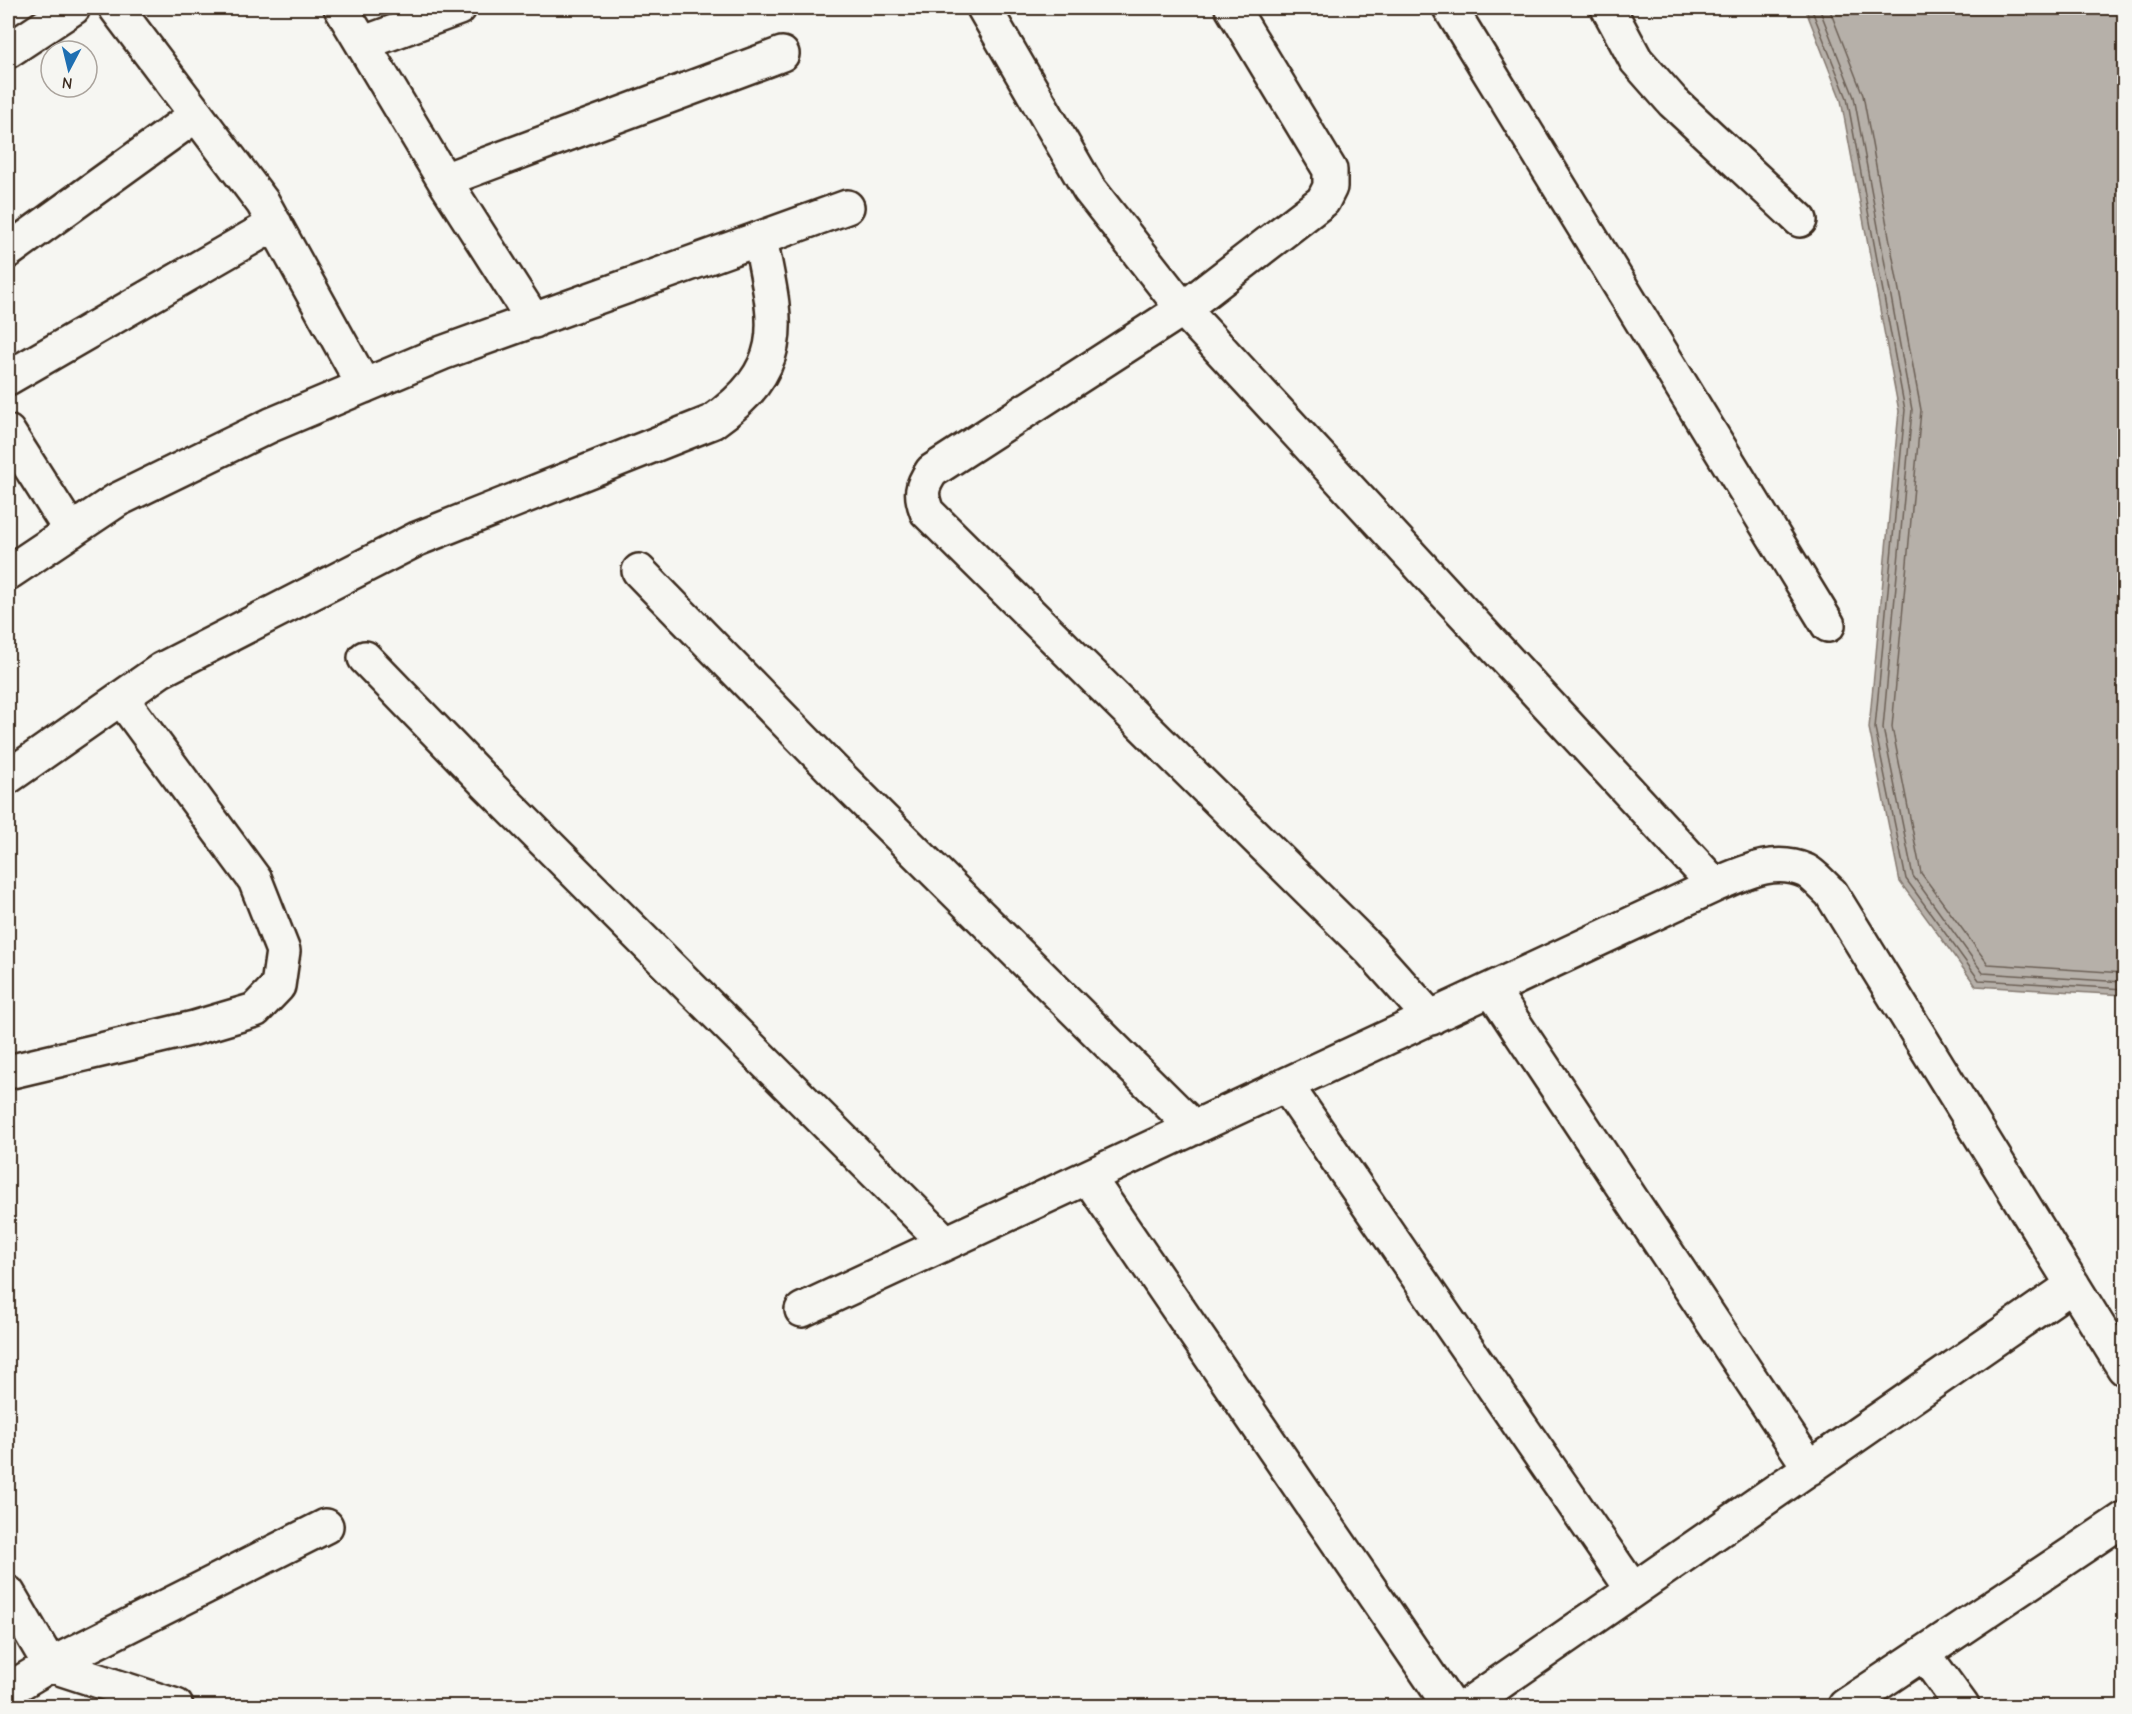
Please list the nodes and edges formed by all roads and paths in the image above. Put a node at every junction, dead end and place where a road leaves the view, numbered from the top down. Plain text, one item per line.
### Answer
1 (73, 8) edge
2 (116, 8) edge
3 (341, 8) edge
4 (459, 8) edge
5 (984, 8) edge
6 (1232, 8) edge
7 (1450, 8) edge
8 (1608, 8) edge
9 (364, 43) junction
10 (8, 51) edge
11 (782, 54) dead end
12 (196, 115) junction
13 (444, 180) junction
14 (847, 207) dead end
15 (1800, 220) dead end
16 (275, 224) junction
17 (760, 239) junction
18 (8, 251) edge
19 (1183, 309) junction
20 (534, 321) junction
21 (8, 378) edge
22 (364, 386) junction
23 (8, 432) edge
24 (71, 531) junction
25 (639, 571) dead end
26 (8, 573) edge
27 (1828, 625) dead end
28 (365, 658) dead end
29 (121, 698) junction
30 (8, 777) edge
31 (1715, 885) junction
32 (1492, 990) junction
33 (1431, 1018) junction
34 (8, 1072) edge
35 (1286, 1085) junction
36 (1194, 1128) junction
37 (1088, 1177) junction
38 (946, 1243) junction
39 (2073, 1285) junction
40 (802, 1310) dead end
41 (2124, 1368) edge
42 (1809, 1468) junction
43 (2124, 1519) edge
44 (326, 1526) dead end
45 (1633, 1590) junction
46 (8, 1593) edge
47 (1924, 1654) junction
48 (50, 1665) junction
49 (8, 1690) edge
50 (177, 1707) edge
51 (1450, 1707) edge
52 (1466, 1707) edge
53 (1845, 1707) edge
54 (1962, 1707) edge

1 - 10 street
2 - 12 street
3 - 9 street
4 - 9 street
5 - 19 street
6 - 19 street
7 - 27 street
8 - 15 street
9 - 13 street
11 - 13 street
12 - 16 street
12 - 18 street
13 - 20 street
14 - 17 street
16 - 21 street
16 - 22 street
17 - 20 street
17 - 29 street
19 - 31 street
19 - 33 street
20 - 22 street
22 - 24 street
23 - 24 street
24 - 26 street
25 - 36 street
28 - 38 street
29 - 30 street
29 - 34 street
31 - 32 street
31 - 39 street
32 - 33 street
32 - 42 street
33 - 35 street
35 - 36 street
35 - 45 street
36 - 37 street
37 - 38 street
37 - 51 street
38 - 40 street
39 - 41 street
39 - 42 street
42 - 45 street
43 - 47 street
44 - 48 street
45 - 52 street
46 - 48 street
47 - 53 street
47 - 54 street
48 - 49 street
48 - 50 street

